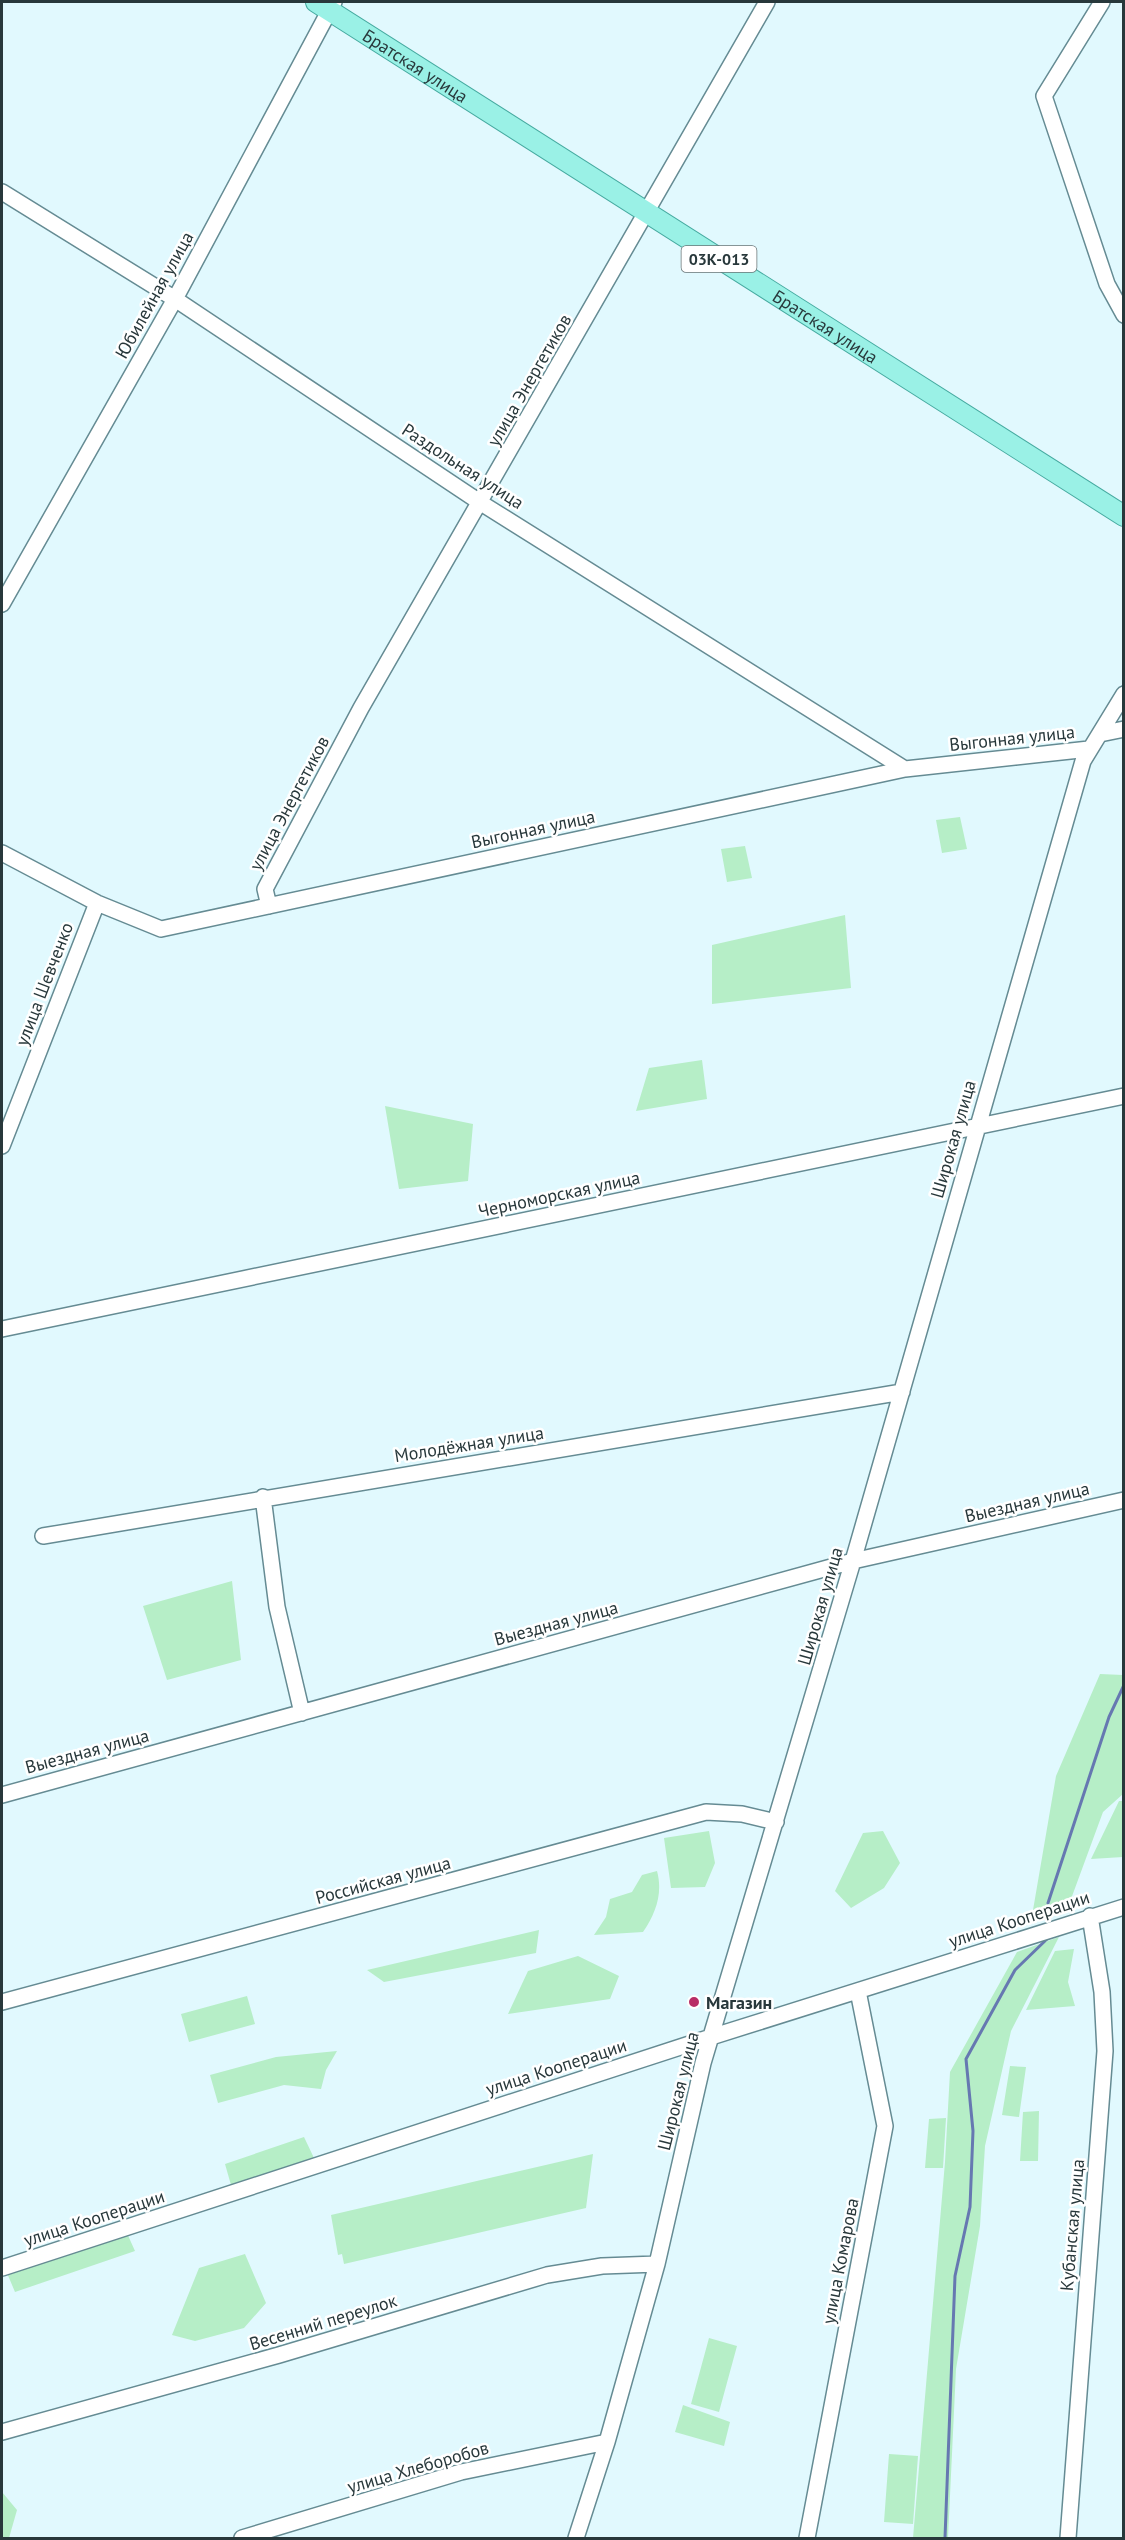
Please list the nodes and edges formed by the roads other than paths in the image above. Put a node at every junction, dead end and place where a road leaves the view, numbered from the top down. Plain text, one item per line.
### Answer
1 (767, 2) edge
2 (1102, 2) edge
3 (326, 4) edge
4 (2, 192) edge
5 (646, 213) junction
6 (175, 299) junction
7 (1124, 315) edge
8 (481, 503) junction
9 (1124, 516) edge
10 (2, 604) edge
11 (1124, 694) edge
12 (1124, 729) edge
13 (1100, 734) junction
14 (1089, 749) junction
15 (905, 769) junction
16 (2, 853) edge
17 (97, 903) junction
18 (269, 906) junction
19 (1124, 1096) edge
20 (976, 1128) junction
21 (2, 1146) edge
22 (2, 1329) edge
23 (902, 1392) junction
24 (263, 1497) junction
25 (1124, 1500) edge
26 (43, 1536) dead end
27 (853, 1561) junction
28 (302, 1713) junction
29 (2, 1795) edge
30 (776, 1822) junction
31 (1124, 1907) edge
32 (1090, 1916) junction
33 (858, 1990) junction
34 (2, 2002) edge
35 (711, 2037) junction
36 (657, 2264) junction
37 (2, 2268) edge
38 (2, 2432) edge
39 (607, 2442) junction
40 (242, 2538) edge
41 (576, 2538) edge
42 (807, 2538) edge
43 (1068, 2538) edge

1 - 5 street, улица Энергетиков
2 - 7 street
3 - 5 main road, Братская улица / 03К-013
3 - 6 street, Юбилейная улица
4 - 6 street, Раздольная улица
5 - 8 street, улица Энергетиков
5 - 9 main road, Братская улица / 03К-013
6 - 8 street, Раздольная улица
6 - 10 street, Юбилейная улица
8 - 15 street, Раздольная улица
8 - 18 street, улица Энергетиков
11 - 13 street, Широкая улица
12 - 13 street, Выгонная улица
13 - 14 street, Широкая улица
14 - 15 street, Выгонная улица
14 - 20 street, Широкая улица
15 - 18 street, Выгонная улица
16 - 17 street, Выгонная улица
17 - 18 street, Выгонная улица
17 - 21 street, улица Шевченко
19 - 20 street, Черноморская улица
20 - 22 street, Черноморская улица
20 - 23 street, Широкая улица
23 - 24 street, Молодёжная улица
23 - 27 street, Широкая улица
24 - 26 street, Молодёжная улица
24 - 28 street
25 - 27 street, Выездная улица
27 - 28 street, Выездная улица
27 - 30 street, Широкая улица
28 - 29 street, Выездная улица
30 - 34 street, Российская улица
30 - 35 street, Широкая улица
31 - 32 street, улица Кооперации
32 - 33 street, улица Кооперации
32 - 43 street, Кубанская улица
33 - 35 street, улица Кооперации
33 - 42 street, улица Комарова
35 - 36 street, Широкая улица
35 - 37 street, улица Кооперации
36 - 38 street, Весенний переулок
36 - 39 street, Широкая улица
39 - 40 street, улица Хлеборобов
39 - 41 street, Широкая улица

